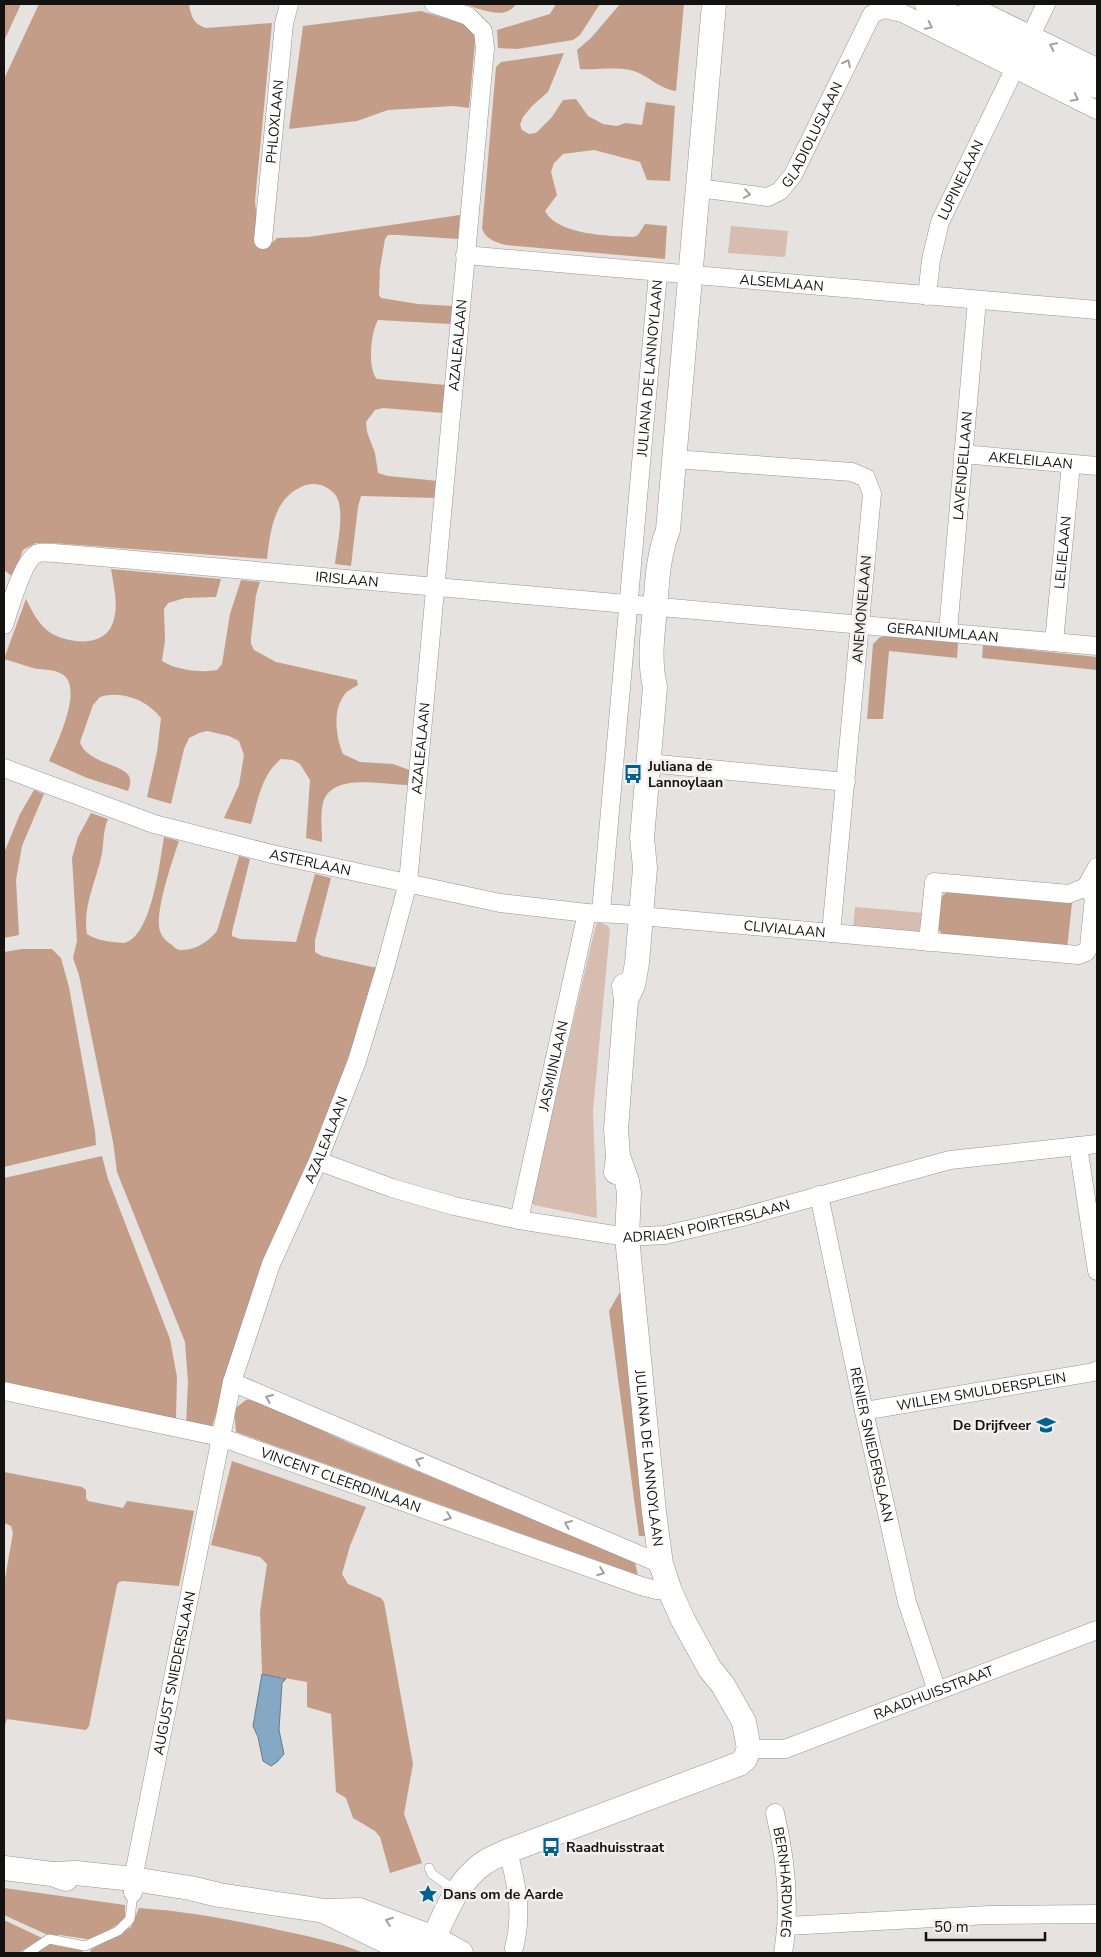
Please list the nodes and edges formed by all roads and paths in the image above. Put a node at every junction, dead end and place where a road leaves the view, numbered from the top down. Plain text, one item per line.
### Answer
1 (289, 4) edge
2 (434, 4) edge
3 (968, 4) edge
4 (1046, 4) edge
5 (942, 7) edge
6 (717, 11) edge
7 (1031, 35) junction
8 (1015, 68) junction
9 (1096, 82) edge
10 (1097, 110) edge
11 (698, 188) junction
12 (263, 240) dead end
13 (465, 255) junction
14 (658, 273) junction
15 (692, 276) junction
16 (927, 296) junction
17 (977, 300) junction
18 (1097, 310) edge
19 (963, 454) junction
20 (674, 459) junction
21 (1072, 464) junction
22 (1097, 466) edge
23 (435, 586) junction
24 (628, 604) junction
25 (661, 607) junction
26 (860, 624) junction
27 (4, 625) edge
28 (948, 632) junction
29 (1054, 642) junction
30 (1097, 646) edge
31 (648, 763) junction
32 (4, 768) edge
33 (846, 782) junction
34 (1097, 868) edge
35 (408, 884) junction
36 (1086, 887) junction
37 (594, 913) junction
38 (635, 916) junction
39 (831, 933) junction
40 (928, 942) junction
41 (1097, 1144) edge
42 (1078, 1146) junction
43 (318, 1161) junction
44 (819, 1195) junction
45 (518, 1220) junction
46 (627, 1237) junction
47 (1097, 1271) edge
48 (1097, 1370) edge
49 (232, 1382) junction
50 (4, 1391) edge
51 (864, 1411) junction
52 (220, 1437) junction
53 (662, 1564) junction
54 (670, 1591) junction
55 (1097, 1630) edge
56 (937, 1691) junction
57 (749, 1749) junction
58 (775, 1813) dead end
59 (508, 1851) junction
60 (4, 1868) edge
61 (429, 1868) dead end
62 (458, 1892) junction
63 (133, 1894) junction
64 (325, 1911) junction
65 (1097, 1914) edge
66 (787, 1926) junction
67 (431, 1946) edge
68 (514, 1948) dead end
69 (28, 1953) edge
70 (410, 1953) edge
71 (461, 1953) edge
72 (783, 1953) edge

1 - 12 street, PHLOXLAAN
2 - 13 street, AZALEALAAN
3 - 7 street
4 - 7 street
5 - 9 street
6 - 11 street, JULIANA DE LANNOYLAAN
9 -> 7 street
8 -> 10 street
11 -> 8 street, GLADIOLUSLAAN
8 - 16 street, LUPINELAAN
11 - 15 street, JULIANA DE LANNOYLAAN
13 - 14 street, ALSEMLAAN
13 - 23 street, AZALEALAAN
14 - 15 street, ALSEMLAAN
14 - 24 street, JULIANA DE LANNOYLAAN
15 - 16 street, ALSEMLAAN
15 - 20 street, JULIANA DE LANNOYLAAN
16 - 17 street, ALSEMLAAN
17 - 18 street, ALSEMLAAN
17 - 19 street, LAVENDELLAAN
19 - 21 street, AKELEILAAN
19 - 28 street, LAVENDELLAAN
20 - 25 street, JULIANA DE LANNOYLAAN
20 - 26 street, ANEMONELAAN
21 - 22 street, AKELEILAAN
21 - 29 street, LELIELAAN
23 - 24 street, IRISLAAN
23 - 27 street, IRISLAAN
23 - 35 street, AZALEALAAN
24 - 25 street, IRISLAAN
24 - 37 street, JULIANA DE LANNOYLAAN
25 - 26 street, GERANIUMLAAN
25 - 31 street, JULIANA DE LANNOYLAAN
26 - 28 street, GERANIUMLAAN
26 - 33 street, ANEMONELAAN
28 - 29 street, GERANIUMLAAN
29 - 30 street, GERANIUMLAAN
31 - 33 street
31 - 38 street, JULIANA DE LANNOYLAAN
32 - 35 street, ASTERLAAN
33 - 39 street, ANEMONELAAN
34 - 36 street
35 - 37 street, ASTERLAAN
35 - 43 street, AZALEALAAN
36 - 40 street
36 - 40 street, CLIVIALAAN
37 - 38 street, ASTERLAAN
37 - 45 street, JASMIJNLAAN
38 - 39 street, CLIVIALAAN
38 - 46 street, JULIANA DE LANNOYLAAN
39 - 40 street, CLIVIALAAN
41 - 42 street, ADRIAEN POIRTERSLAAN
42 - 44 street, ADRIAEN POIRTERSLAAN
42 - 47 street
43 - 45 street, ADRIAEN POIRTERSLAAN
43 - 49 street, AZALEALAAN
44 - 46 street, ADRIAEN POIRTERSLAAN
44 - 51 street, RENIER SNIEDERSLAAN
45 - 46 street, ADRIAEN POIRTERSLAAN
46 - 53 street, JULIANA DE LANNOYLAAN
48 - 51 street, WILLEM SMULDERSPLEIN
49 - 52 street, AZALEALAAN
53 -> 49 street
50 - 52 street, VINCENT CLEERDINLAAN
51 - 56 street, RENIER SNIEDERSLAAN
52 -> 54 street, VINCENT CLEERDINLAAN
52 - 63 street, AUGUST SNIEDERSLAAN
53 - 54 street, JULIANA DE LANNOYLAAN
54 - 57 street, JULIANA DE LANNOYLAAN
55 - 56 street, RAADHUISSTRAAT
56 - 57 street, RAADHUISSTRAAT
57 - 59 street
58 - 66 street, BERNHARDWEG
59 - 62 street
59 - 68 street
60 - 63 street
61 - 62 lane
62 - 67 street
63 - 64 street
63 - 69 lane
67 -> 64 street
64 - 70 street
65 - 66 street
66 - 72 street, BERNHARDWEG
67 - 71 street

